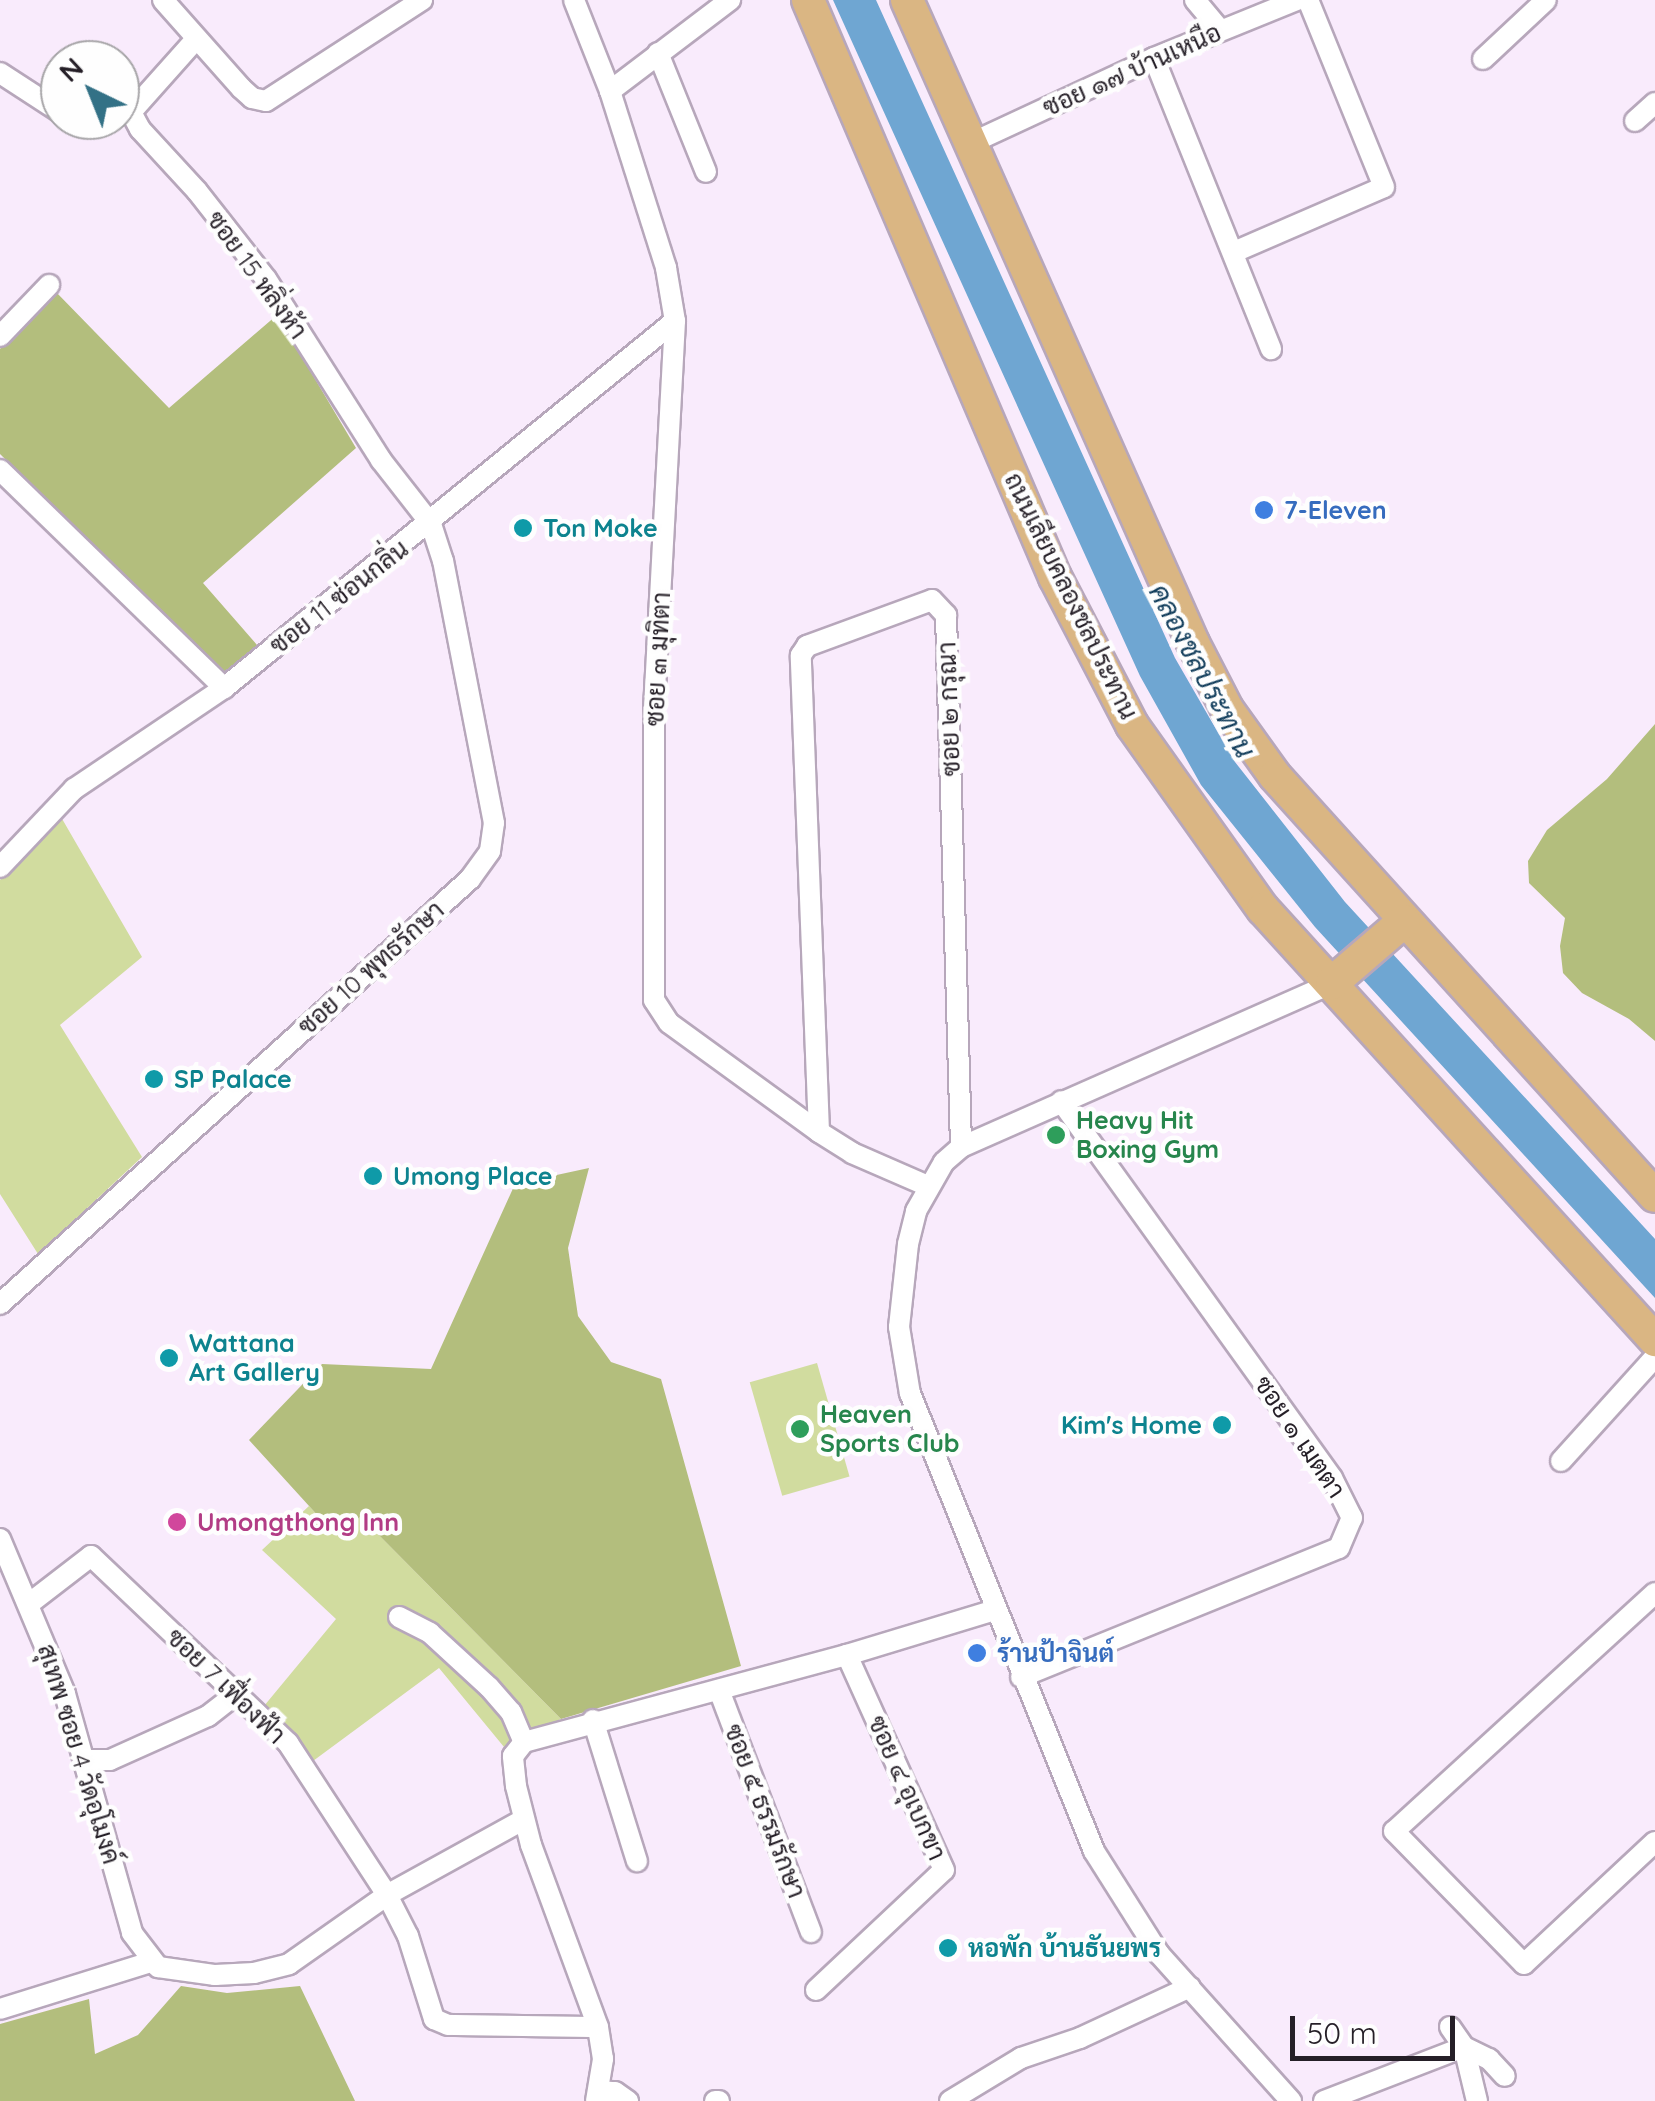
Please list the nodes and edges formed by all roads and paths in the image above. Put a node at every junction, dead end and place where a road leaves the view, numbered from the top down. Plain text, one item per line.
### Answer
1 (163, 0) edge
2 (422, 0) edge
3 (574, 0) edge
4 (730, 0) edge
5 (808, 0) edge
6 (907, 0) edge
7 (1196, 0) edge
8 (1298, 0) edge
9 (1308, 0) edge
10 (1546, 0) edge
11 (704, 8) edge
12 (1220, 30) junction
13 (196, 39) junction
14 (658, 54) junction
15 (1154, 58) junction
16 (1482, 59) dead end
17 (0, 73) edge
18 (610, 91) junction
19 (140, 97) edge
20 (40, 99) edge
21 (1655, 103) edge
22 (1635, 121) dead end
23 (140, 129) edge
24 (969, 144) junction
25 (706, 172) dead end
26 (1234, 252) junction
27 (49, 285) dead end
28 (675, 321) junction
29 (0, 336) edge
30 (1271, 349) dead end
31 (0, 470) edge
32 (431, 524) junction
33 (224, 688) junction
34 (0, 867) edge
35 (1394, 929) junction
36 (1338, 978) junction
37 (1061, 1101) junction
38 (819, 1132) junction
39 (961, 1146) junction
40 (928, 1186) junction
41 (1655, 1196) edge
42 (0, 1304) edge
43 (1655, 1340) edge
44 (1655, 1357) edge
45 (1561, 1461) dead end
46 (0, 1539) edge
47 (1655, 1592) edge
48 (30, 1603) junction
49 (995, 1610) junction
50 (399, 1617) dead end
51 (847, 1655) junction
52 (1021, 1676) junction
53 (719, 1690) junction
54 (236, 1694) junction
55 (594, 1720) junction
56 (524, 1742) junction
57 (84, 1760) junction
58 (523, 1820) junction
59 (1655, 1842) edge
60 (637, 1862) dead end
61 (387, 1895) junction
62 (811, 1932) dead end
63 (154, 1964) junction
64 (1190, 1987) junction
65 (816, 1990) dead end
66 (0, 2009) edge
67 (1450, 2026) dead end
68 (598, 2027) junction
69 (1464, 2046) junction
70 (1505, 2076) dead end
71 (598, 2096) edge
72 (954, 2100) edge
73 (628, 2101) edge
74 (1291, 2101) edge
75 (1324, 2101) edge
76 (1478, 2101) edge

1 - 13 street
2 - 13 street
3 - 18 street, ซอย ๓ มุทิตา
4 - 11 street
5 - 36 main road, ถนนเลียบคลองชลประทาน
6 - 24 main road
7 - 12 street
8 - 12 street, ซอย ๑๗ บ้านเหนือ
9 - 26 street
10 - 16 street
11 - 14 street
12 - 15 street, ซอย ๑๗ บ้านเหนือ
13 - 19 street, ซอย 15 หลิ่งห้า
14 - 18 street
14 - 25 street
15 - 24 street, ซอย ๑๗ บ้านเหนือ
15 - 26 street
17 - 20 street
18 - 28 street, ซอย ๓ มุทิตา
21 - 22 street
23 - 32 street, ซอย 15 หลิ่งห้า
24 - 35 main road
26 - 30 street
27 - 29 street
28 - 32 street, ซอย 11 ซ่อนกลิ่น
28 - 38 street, ซอย ๓ มุทิตา
31 - 33 street
32 - 33 street, ซอย 11 ซ่อนกลิ่น
32 - 42 street, ซอย 10 พุทธรักษา
33 - 34 street, ซอย 11 ซ่อนกลิ่น
35 - 36 main road
35 - 41 main road
36 - 37 street
36 - 43 main road, ถนนเลียบคลองชลประทาน
37 - 39 street
37 - 52 street, ซอย ๑ เมตตา
38 - 39 street, ซอย ๒ กรุณา
38 - 40 street, ซอย ๓ มุทิตา
39 - 40 street
40 - 49 street
44 - 45 street
46 - 48 street, สุเทพ ซอย 4 วัดอุโมงค์
47 - 59 street
48 - 54 street, ซอย 7 เฟื่องฟ้า
48 - 57 street, สุเทพ ซอย 4 วัดอุโมงค์
49 - 51 street
49 - 52 street
50 - 56 street
51 - 53 street
51 - 65 street, ซอย ๔ อุเบกขา
52 - 64 street
53 - 55 street
53 - 62 street, ซอย ๕ ธรรมรักษา
54 - 57 street
54 - 61 street, ซอย 7 เฟื่องฟ้า
55 - 56 street
55 - 60 street
56 - 58 street
57 - 63 street, สุเทพ ซอย 4 วัดอุโมงค์
58 - 61 street
58 - 68 street
61 - 63 street
61 - 68 street, ซอย 7 เฟื่องฟ้า
63 - 66 street
64 - 72 street
64 - 74 street
67 - 69 street
68 - 71 street
69 - 70 street
69 - 75 street
69 - 76 street
71 - 73 street

